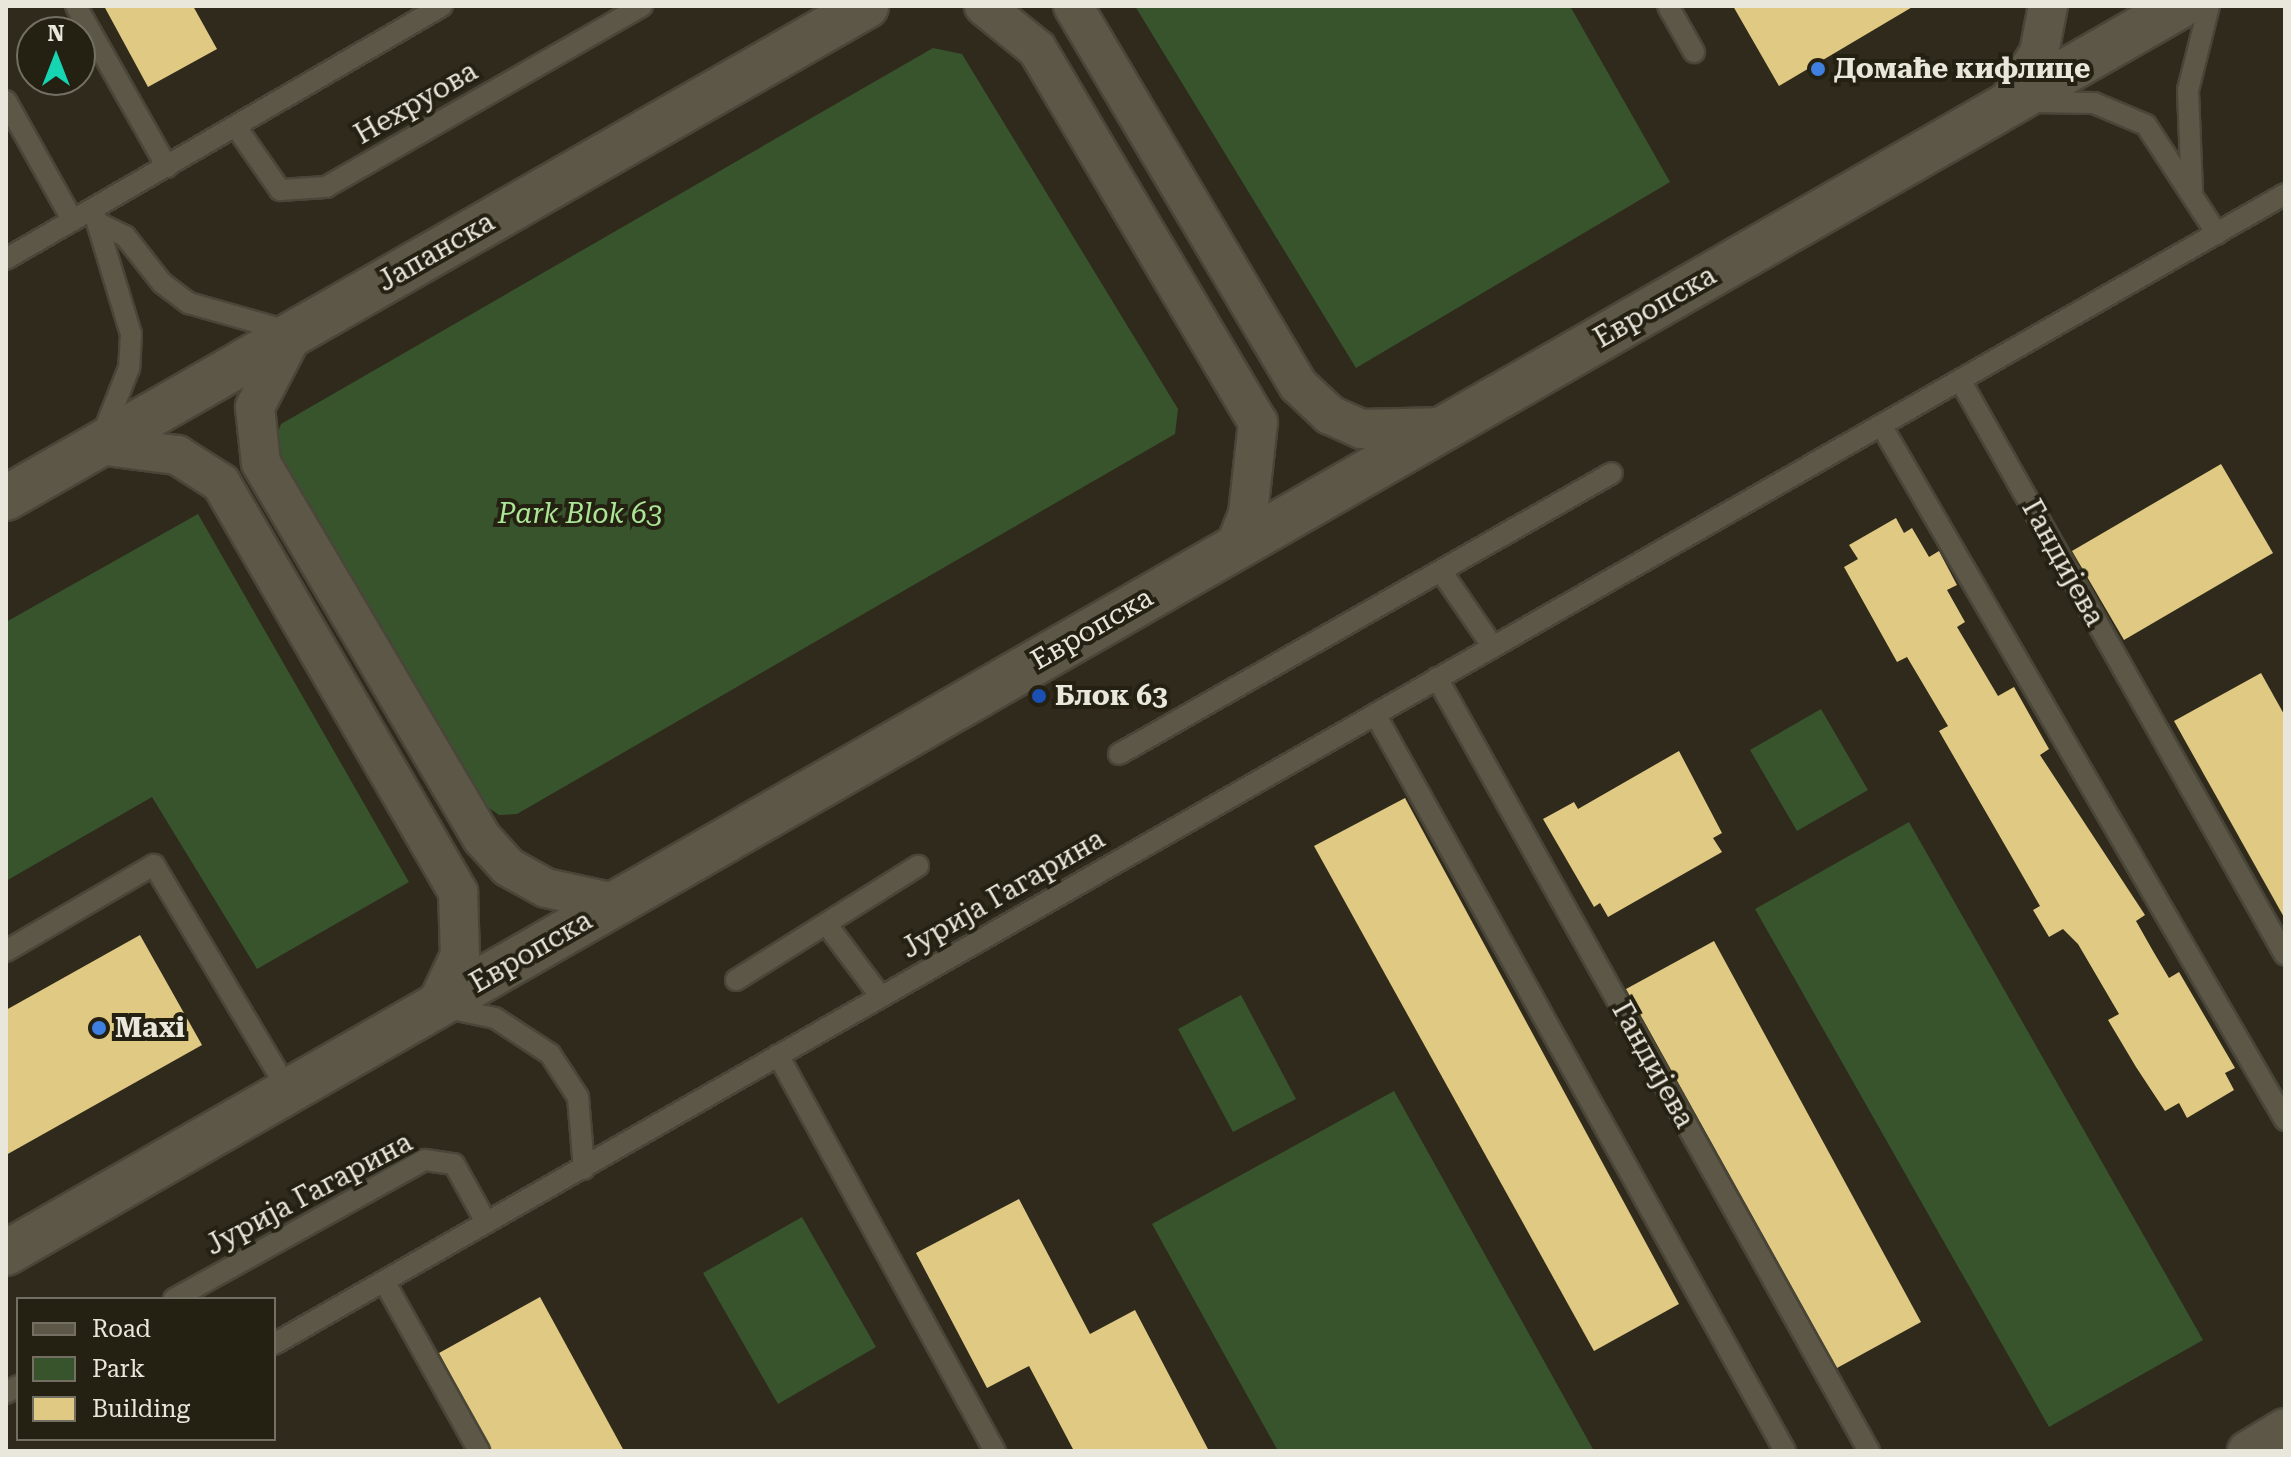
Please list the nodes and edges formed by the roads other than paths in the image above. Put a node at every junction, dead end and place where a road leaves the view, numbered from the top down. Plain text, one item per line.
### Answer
1 (76, 6) edge
2 (442, 6) edge
3 (642, 6) edge
4 (866, 6) edge
5 (984, 6) edge
6 (1073, 6) edge
7 (1668, 6) edge
8 (2048, 6) edge
9 (2180, 6) edge
10 (2209, 6) edge
11 (1694, 52) dead end
12 (6, 101) edge
13 (2006, 105) junction
14 (236, 127) junction
15 (167, 167) junction
16 (2192, 191) junction
17 (2285, 194) edge
18 (97, 217) junction
19 (73, 221) junction
20 (2217, 234) junction
21 (6, 259) edge
22 (294, 332) junction
23 (1960, 380) junction
24 (1881, 425) junction
25 (1445, 427) junction
26 (98, 445) junction
27 (1612, 473) dead end
28 (6, 498) edge
29 (1235, 546) junction
30 (1441, 571) junction
31 (1493, 647) junction
32 (1437, 678) junction
33 (1375, 714) junction
34 (1119, 754) dead end
35 (918, 866) dead end
36 (615, 903) junction
37 (827, 925) junction
38 (6, 951) edge
39 (2285, 955) edge
40 (736, 980) dead end
41 (881, 997) junction
42 (436, 1006) junction
43 (778, 1055) junction
44 (288, 1090) junction
45 (2285, 1120) edge
46 (584, 1169) junction
47 (486, 1222) junction
48 (6, 1253) edge
49 (384, 1281) junction
50 (178, 1297) edge
51 (276, 1343) edge
52 (2285, 1428) edge
53 (479, 1451) edge
54 (995, 1451) edge
55 (1785, 1451) edge
56 (1869, 1451) edge
57 (2247, 1451) edge

1 - 15 lane
2 - 14 lane
3 - 14 lane, Нехруова
4 - 22 street, Јапанска
5 - 29 street
6 - 25 street
7 - 11 lane
8 - 13 street
9 - 13 street, Европска
10 - 16 lane
12 - 19 lane
13 - 16 lane
13 - 25 street, Европска
14 - 15 lane
15 - 18 lane
16 - 20 lane
17 - 20 lane
18 - 19 lane
18 - 22 lane
18 - 26 lane
19 - 21 lane
20 - 23 lane
22 - 26 street, Јапанска
22 - 36 street
23 - 24 lane
23 - 39 lane, Гандијева
24 - 31 lane
24 - 45 lane
25 - 29 street, Европска
26 - 28 street, Јапанска
26 - 42 street
27 - 30 lane
29 - 36 street, Европска
30 - 31 lane
30 - 34 lane
31 - 32 lane
32 - 33 lane
32 - 56 lane, Гандијева
33 - 41 lane, Јурија Гагарина
33 - 55 lane
35 - 37 lane
36 - 42 street, Европска
37 - 40 lane
37 - 41 lane
38 - 44 lane
41 - 43 lane, Јурија Гагарина
42 - 44 street, Европска
42 - 46 lane
43 - 46 lane, Јурија Гагарина
43 - 54 lane
44 - 48 street, Европска
46 - 47 lane, Јурија Гагарина
47 - 49 lane, Јурија Гагарина
47 - 50 lane, Јурија Гагарина
49 - 51 lane, Јурија Гагарина
49 - 53 lane
52 - 57 street

